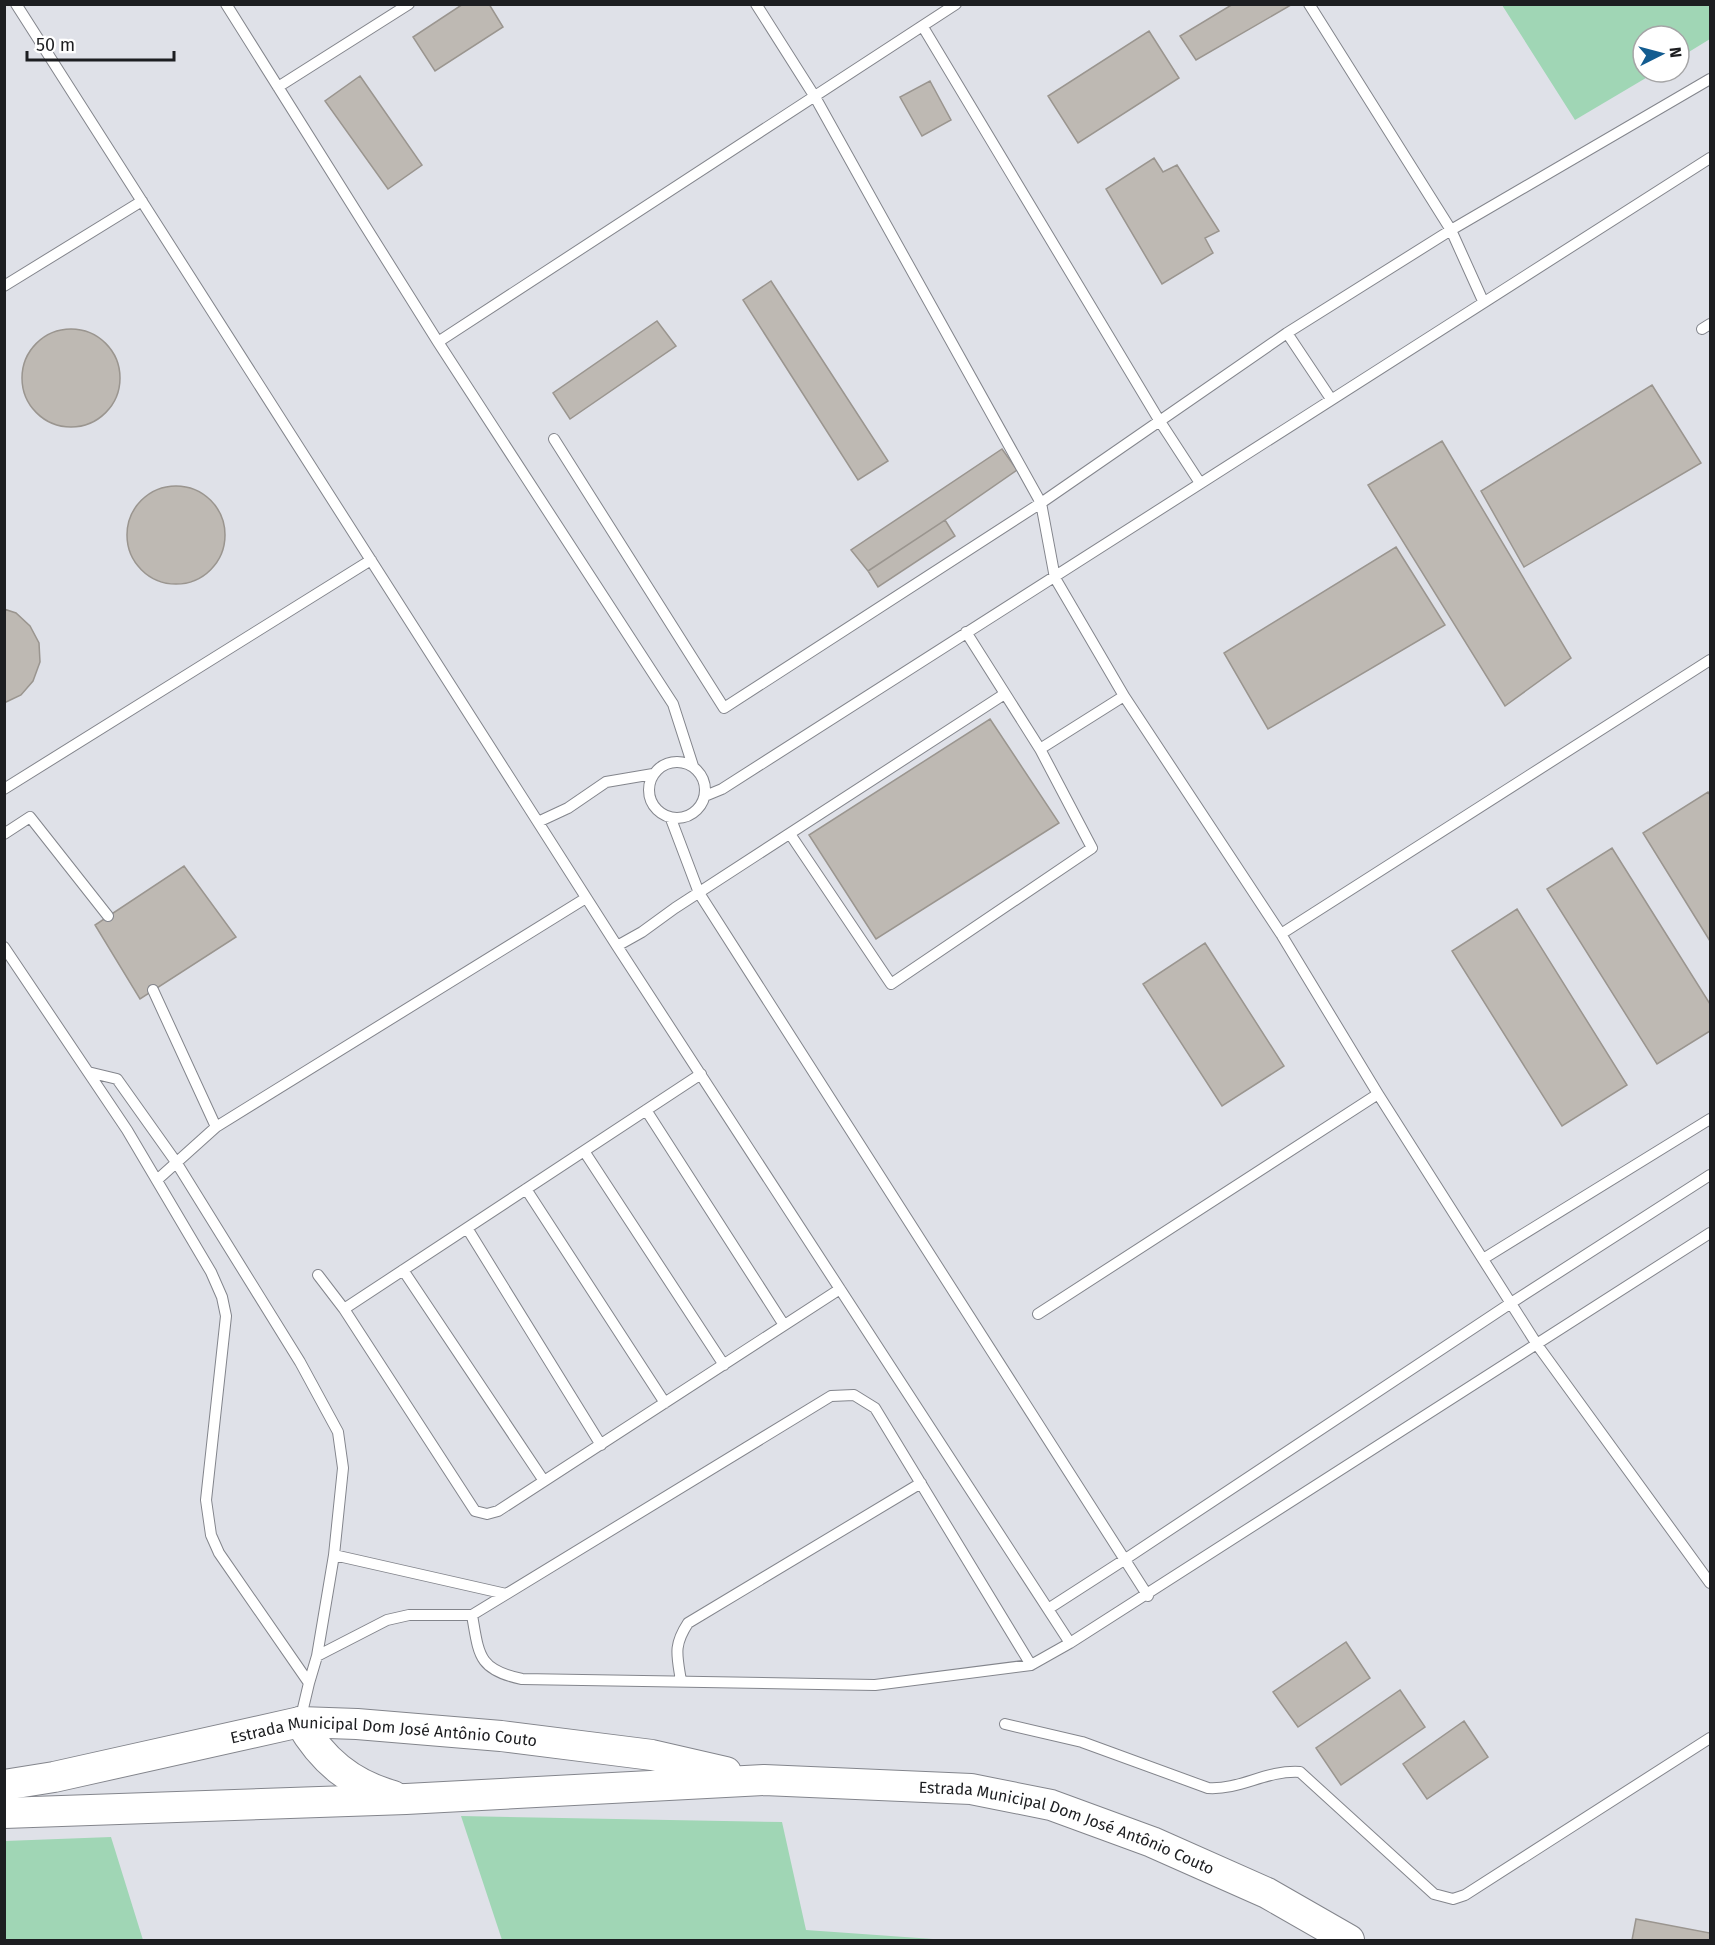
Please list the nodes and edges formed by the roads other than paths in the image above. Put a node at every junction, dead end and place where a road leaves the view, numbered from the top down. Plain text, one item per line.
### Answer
1 (16, 4) edge
2 (226, 4) edge
3 (410, 4) edge
4 (756, 4) edge
5 (956, 4) edge
6 (1309, 4) edge
7 (923, 27) junction
8 (1710, 79) edge
9 (278, 87) junction
10 (815, 97) junction
11 (1710, 158) edge
12 (142, 201) junction
13 (1451, 230) junction
14 (4, 286) edge
15 (1483, 301) junction
16 (1287, 333) junction
17 (438, 342) junction
18 (1331, 399) junction
19 (1159, 420) junction
20 (554, 439) dead end
21 (1200, 483) junction
22 (1041, 503) junction
23 (371, 560) junction
24 (1055, 578) junction
25 (966, 632) junction
26 (1710, 660) edge
27 (1003, 695) junction
28 (1124, 696) junction
29 (1040, 749) junction
30 (693, 766) junction
31 (653, 774) junction
32 (4, 789) edge
33 (705, 796) junction
34 (671, 819) junction
35 (538, 822) junction
36 (4, 834) edge
37 (790, 834) junction
38 (699, 893) junction
39 (586, 897) junction
40 (108, 916) dead end
41 (1281, 934) junction
42 (617, 945) junction
43 (4, 947) edge
44 (153, 990) dead end
45 (88, 1072) junction
46 (701, 1074) junction
47 (1378, 1094) junction
48 (646, 1110) junction
49 (1710, 1119) edge
50 (216, 1127) junction
51 (584, 1151) junction
52 (176, 1162) junction
53 (1710, 1174) edge
54 (157, 1180) junction
55 (525, 1189) junction
56 (467, 1228) junction
57 (1710, 1233) edge
58 (1483, 1259) junction
59 (403, 1270) junction
60 (318, 1275) dead end
61 (840, 1289) junction
62 (1511, 1303) junction
63 (344, 1309) junction
64 (1038, 1314) dead end
65 (784, 1325) junction
66 (1538, 1346) junction
67 (724, 1365) junction
68 (665, 1403) junction
69 (601, 1444) junction
70 (544, 1482) junction
71 (921, 1483) junction
72 (334, 1555) junction
73 (1125, 1560) junction
74 (1710, 1583) edge
75 (506, 1594) junction
76 (1148, 1596) junction
77 (1048, 1608) junction
78 (471, 1615) junction
79 (1070, 1644) junction
80 (317, 1656) junction
81 (1031, 1665) junction
82 (681, 1681) junction
83 (309, 1683) junction
84 (300, 1722) junction
85 (357, 1724) junction
86 (1005, 1724) dead end
87 (1710, 1738) edge
88 (342, 1773) junction
89 (764, 1780) junction
90 (4, 1785) edge
91 (406, 1799) junction
92 (4, 1813) edge
93 (1349, 1941) edge

1 - 12 lane
2 - 9 lane
3 - 9 lane
4 - 10 lane
5 - 7 lane
6 - 13 lane
7 - 10 lane
7 - 19 lane
8 - 13 lane
9 - 17 lane
10 - 17 lane
10 - 22 lane
11 - 15 lane
12 - 14 lane
12 - 23 lane
13 - 15 lane
13 - 16 lane
15 - 18 lane
16 - 18 lane
16 - 19 lane
17 - 30 lane
18 - 21 lane
19 - 21 lane
19 - 22 lane
20 - 22 lane
21 - 24 lane
22 - 24 lane
23 - 32 lane
23 - 35 lane
24 - 25 lane
24 - 28 lane
25 - 27 lane
25 - 33 lane
26 - 41 lane
27 - 29 lane
27 - 37 lane
28 - 29 lane
28 - 41 lane
29 - 37 lane
30 - 31 lane
30 - 33 lane
31 - 34 lane
31 - 35 lane
33 - 34 lane
34 - 38 lane
35 - 39 lane
36 - 40 lane
37 - 38 lane
38 - 42 lane
38 - 73 lane
39 - 42 lane
39 - 50 lane
41 - 47 lane
42 - 46 lane
43 - 45 lane
44 - 50 lane
45 - 52 lane
45 - 54 lane
46 - 48 lane
46 - 61 lane
47 - 58 lane
47 - 64 lane
48 - 51 lane
48 - 65 lane
49 - 58 lane
50 - 52 lane
51 - 55 lane
51 - 67 lane
52 - 54 lane
52 - 72 lane
53 - 62 lane
54 - 83 lane
55 - 56 lane
55 - 68 lane
56 - 59 lane
56 - 69 lane
57 - 66 lane
58 - 62 lane
59 - 63 lane
59 - 70 lane
60 - 63 lane
61 - 65 lane
61 - 77 lane
62 - 66 lane
62 - 73 lane
63 - 70 lane
65 - 67 lane
66 - 74 lane
66 - 76 lane
67 - 68 lane
68 - 69 lane
69 - 70 lane
71 - 75 lane
71 - 81 lane
71 - 82 lane
72 - 75 lane
72 - 80 lane
73 - 76 lane
73 - 77 lane
75 - 78 lane
76 - 79 lane
77 - 79 lane
78 - 80 lane
78 - 82 lane
79 - 81 lane
80 - 83 lane
81 - 82 lane
83 - 84 lane
84 - 85 main road, Estrada Municipal Dom José Antônio Couto
84 - 88 main road
84 - 90 main road, Estrada Municipal Dom José Antônio Couto
85 - 88 main road
85 - 89 main road, Estrada Municipal Dom José Antônio Couto
86 - 87 lane
88 - 91 main road
89 - 91 main road, Estrada Municipal Dom José Antônio Couto
89 - 93 main road, Estrada Municipal Dom José Antônio Couto
91 - 92 main road, Estrada Municipal Dom José Antônio Couto

